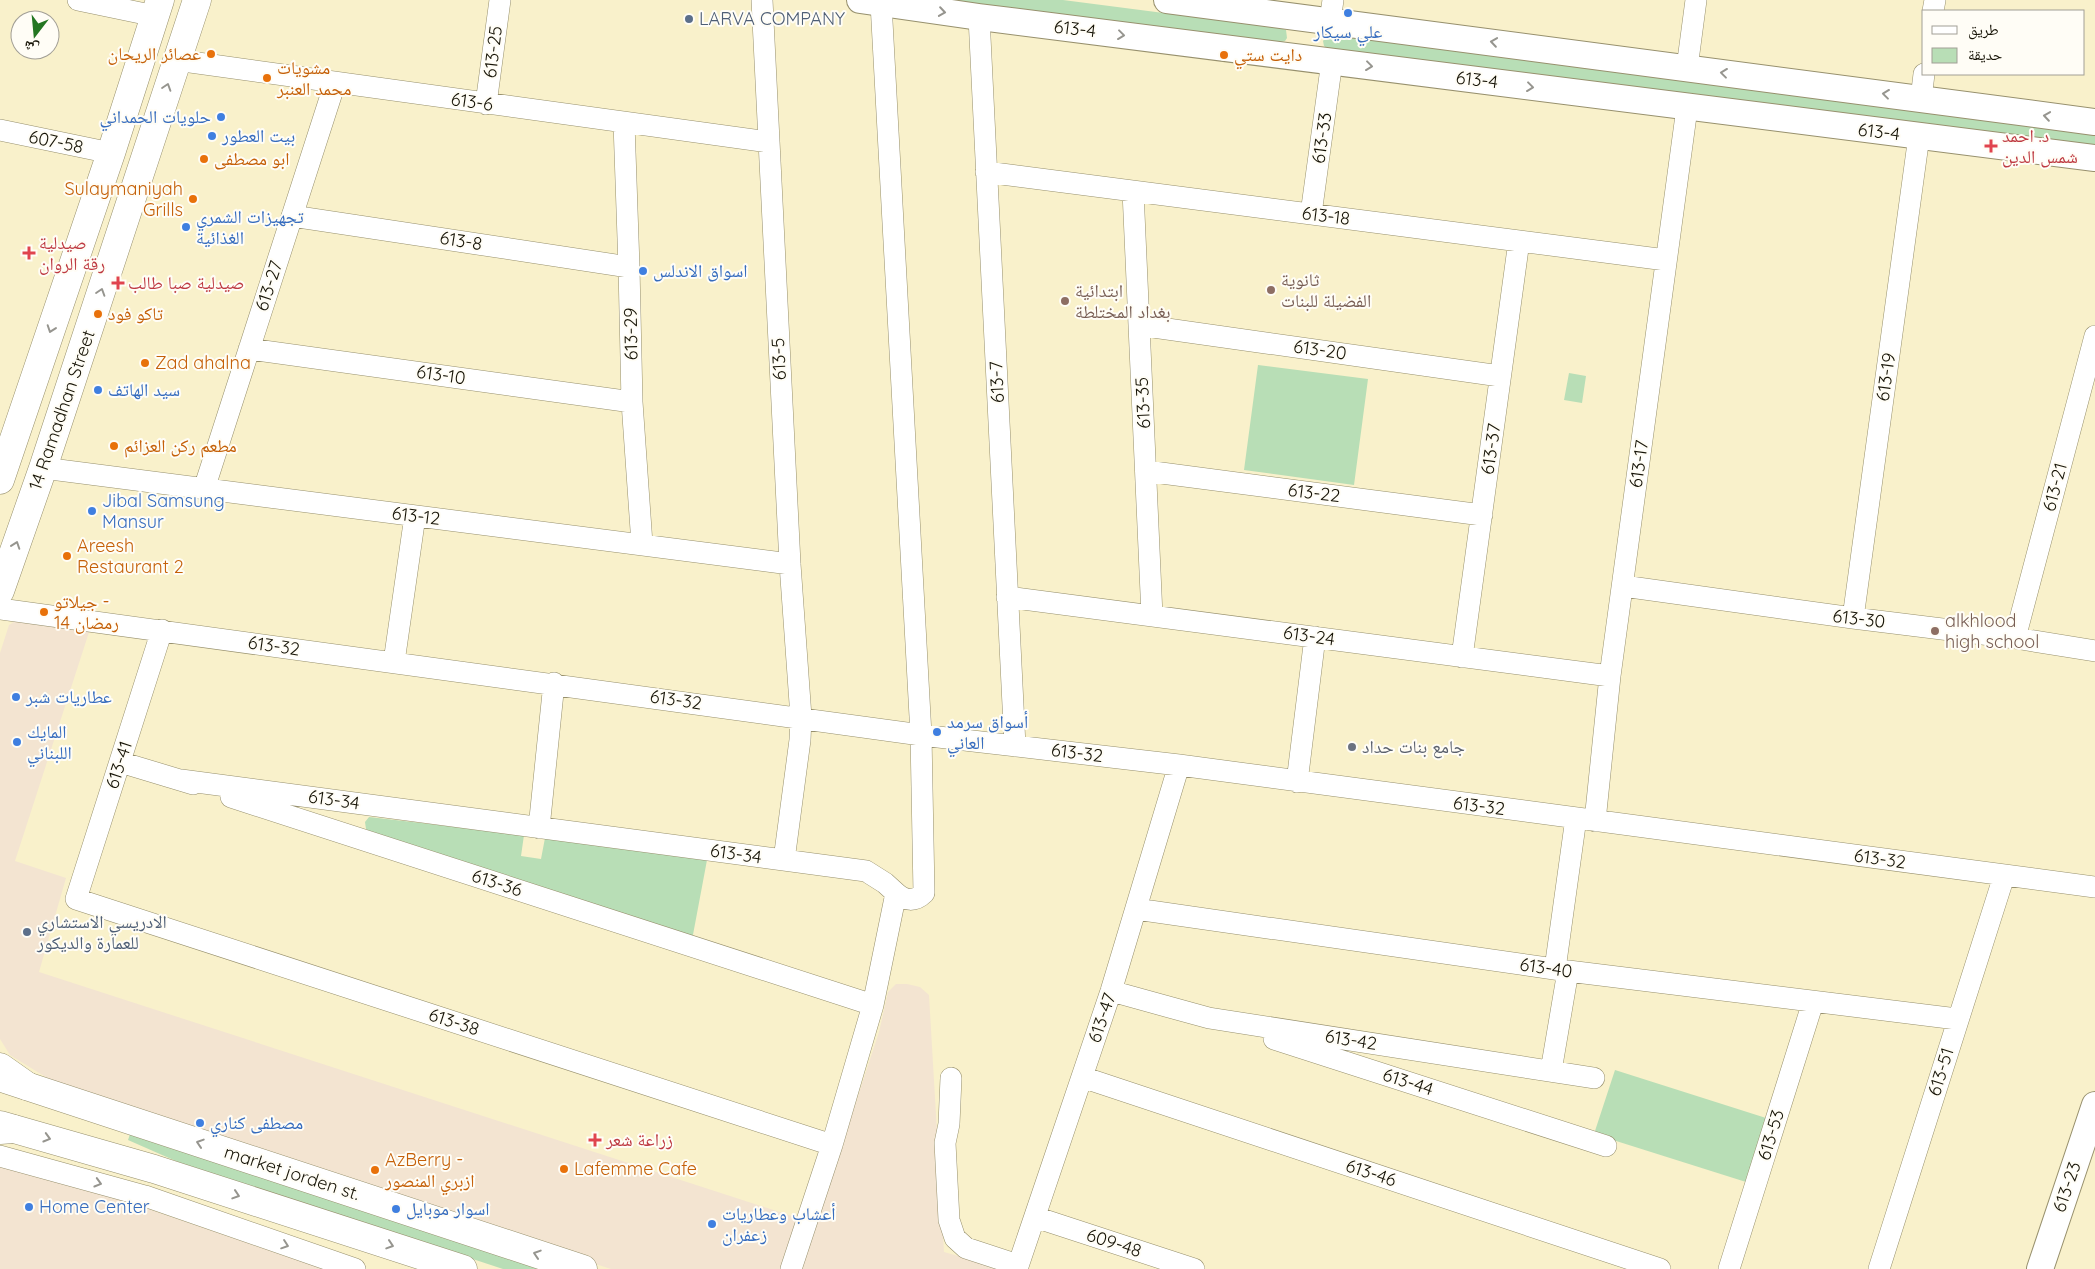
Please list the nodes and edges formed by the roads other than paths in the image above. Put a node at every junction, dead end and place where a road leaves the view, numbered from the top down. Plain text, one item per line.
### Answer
1 (78, 0) edge
2 (196, 0) edge
3 (500, 0) edge
4 (762, 0) edge
5 (1167, 0) edge
6 (1696, 0) edge
7 (870, 1) edge
8 (158, 8) edge
9 (1326, 13) edge
10 (979, 17) junction
11 (1320, 59) junction
12 (176, 60) junction
13 (1687, 68) junction
14 (334, 83) junction
15 (1922, 86) edge
16 (486, 104) junction
17 (1687, 108) junction
18 (624, 122) junction
19 (2095, 122) edge
20 (0, 130) edge
21 (1919, 136) junction
22 (768, 142) junction
23 (111, 153) junction
24 (2095, 158) edge
25 (986, 172) junction
26 (1133, 191) junction
27 (1311, 214) junction
28 (292, 216) junction
29 (1519, 241) junction
30 (1666, 260) junction
31 (630, 267) junction
32 (1139, 325) junction
33 (2095, 336) edge
34 (249, 348) junction
35 (1500, 376) junction
36 (632, 402) junction
37 (43, 468) junction
38 (1146, 472) junction
39 (0, 480) edge
40 (204, 489) junction
41 (1482, 515) junction
42 (415, 516) junction
43 (642, 544) junction
44 (790, 564) junction
45 (1623, 586) junction
46 (0, 591) edge
47 (1007, 597) junction
48 (0, 608) edge
49 (1152, 616) junction
50 (1853, 618) junction
51 (162, 630) junction
52 (1315, 637) junction
53 (2015, 638) junction
54 (2095, 651) edge
55 (1462, 657) junction
56 (394, 662) junction
57 (1610, 676) junction
58 (554, 683) junction
59 (801, 717) junction
60 (921, 735) junction
61 (1015, 746) junction
62 (120, 762) junction
63 (1179, 765) junction
64 (181, 780) junction
65 (1297, 782) junction
66 (1585, 820) junction
67 (539, 828) junction
68 (784, 860) junction
69 (2004, 876) junction
70 (2095, 887) edge
71 (896, 893) junction
72 (76, 899) joint
73 (1136, 909) junction
74 (1562, 970) junction
75 (1111, 991) junction
76 (1813, 1002) junction
77 (873, 1005) junction
78 (1210, 1018) junction
79 (1958, 1019) junction
80 (0, 1066) edge
81 (1551, 1071) junction
82 (0, 1077) edge
83 (1082, 1077) junction
84 (950, 1078) dead end
85 (1594, 1078) dead end
86 (27, 1086) junction
87 (2095, 1105) edge
88 (4, 1128) edge
89 (832, 1145) junction
90 (1606, 1146) dead end
91 (0, 1156) edge
92 (154, 1169) junction
93 (145, 1196) junction
94 (1035, 1217) junction
95 (1017, 1267) edge
96 (355, 1269) edge
97 (463, 1269) edge
98 (583, 1269) edge
99 (791, 1269) edge
100 (1194, 1269) edge
101 (1660, 1269) edge
102 (1729, 1269) edge
103 (1879, 1269) edge
104 (2040, 1269) edge

1 - 8 street
2 - 12 main road, 14 Ramadhan Street
3 - 16 street, 613-25
4 - 22 street, 613-5
5 - 9 street
6 - 13 street
7 -> 10 street, 613-4
7 - 60 street
8 - 23 main road, 14 Ramadhan Street
9 - 11 street
13 -> 9 street
10 -> 11 street, 613-4
10 - 25 street, 613-7
11 -> 17 street, 613-4
11 - 27 street, 613-33
12 - 14 street, 613-6
37 -> 12 main road, 14 Ramadhan Street
15 -> 13 street
14 - 16 street, 613-6
14 - 28 street, 613-27
19 -> 15 street
16 - 18 street, 613-6
17 - 21 street, 613-4
17 - 30 street, 613-17
18 - 22 street, 613-6
18 - 31 street, 613-29
20 - 23 street, 607-58
21 - 24 street, 613-4
21 - 50 street, 613-19
22 - 44 street, 613-5
23 -> 39 main road, 14 Ramadhan Street
25 - 26 street, 613-18
25 - 47 street, 613-7
26 - 27 street, 613-18
26 - 32 street, 613-35
27 - 29 street, 613-18
28 - 31 street, 613-8
28 - 34 street, 613-27
29 - 30 street, 613-18
29 - 35 street, 613-37
30 - 45 street, 613-17
31 - 36 street, 613-29
32 - 35 street, 613-20
32 - 38 street, 613-35
33 - 53 street, 613-21
34 - 36 street, 613-10
34 - 40 street, 613-27
35 - 41 street, 613-37
36 - 43 street, 613-29
37 - 40 street, 613-12
46 -> 37 main road, 14 Ramadhan Street
38 - 41 street, 613-22
38 - 49 street, 613-35
40 - 42 street, 613-12
41 - 55 street, 613-37
42 - 43 street, 613-12
42 - 56 street
43 - 44 street, 613-12
44 - 59 street, 613-5
45 - 50 street, 613-30
45 - 57 street, 613-17
47 - 49 street, 613-24
47 - 61 street, 613-7
48 - 51 street, 613-32
49 - 52 street, 613-24
50 - 53 street, 613-30
51 - 56 street, 613-32
51 - 62 street, 613-41
52 - 55 street, 613-24
52 - 65 street
53 - 54 street, 613-30
55 - 57 street, 613-24
56 - 58 street, 613-32
57 - 66 street, 613-17
58 - 59 street, 613-32
58 - 67 street
59 - 60 street, 613-32
59 - 68 street, 613-5
60 - 61 street, 613-32
60 - 71 street
61 - 63 street, 613-32
62 - 64 street, 613-36
62 - 72 street, 613-41
63 - 65 street, 613-32
63 - 73 street, 613-47
64 - 67 street, 613-34
64 - 77 street, 613-36
65 - 66 street, 613-32
66 - 69 street, 613-32
66 - 74 street, 613-17
67 - 68 street, 613-34
68 - 71 street, 613-34
69 - 70 street, 613-32
69 - 79 street, 613-51
71 - 77 street
72 - 89 street, 613-38
73 - 74 street, 613-40
73 - 75 street, 613-47
74 - 76 street, 613-40
74 - 81 street, 613-17
75 - 78 street, 613-42
75 - 83 street, 613-47
76 - 79 street, 613-40
76 - 102 street, 613-53
77 - 89 street
78 - 81 street, 613-42
78 - 90 street, 613-44
79 - 103 street, 613-51
80 - 86 main road
81 - 85 street, 613-42
82 - 86 main road, market jorden st.
83 - 94 street, 613-47
83 - 101 street, 613-46
84 - 95 street
98 -> 86 main road, market jorden st.
87 - 104 street, 613-23
88 -> 92 main road
89 - 99 street
91 -> 93 street
92 - 93 street
92 -> 97 main road
93 -> 96 street
94 - 95 street, 613-47
94 - 100 street, 609-48

